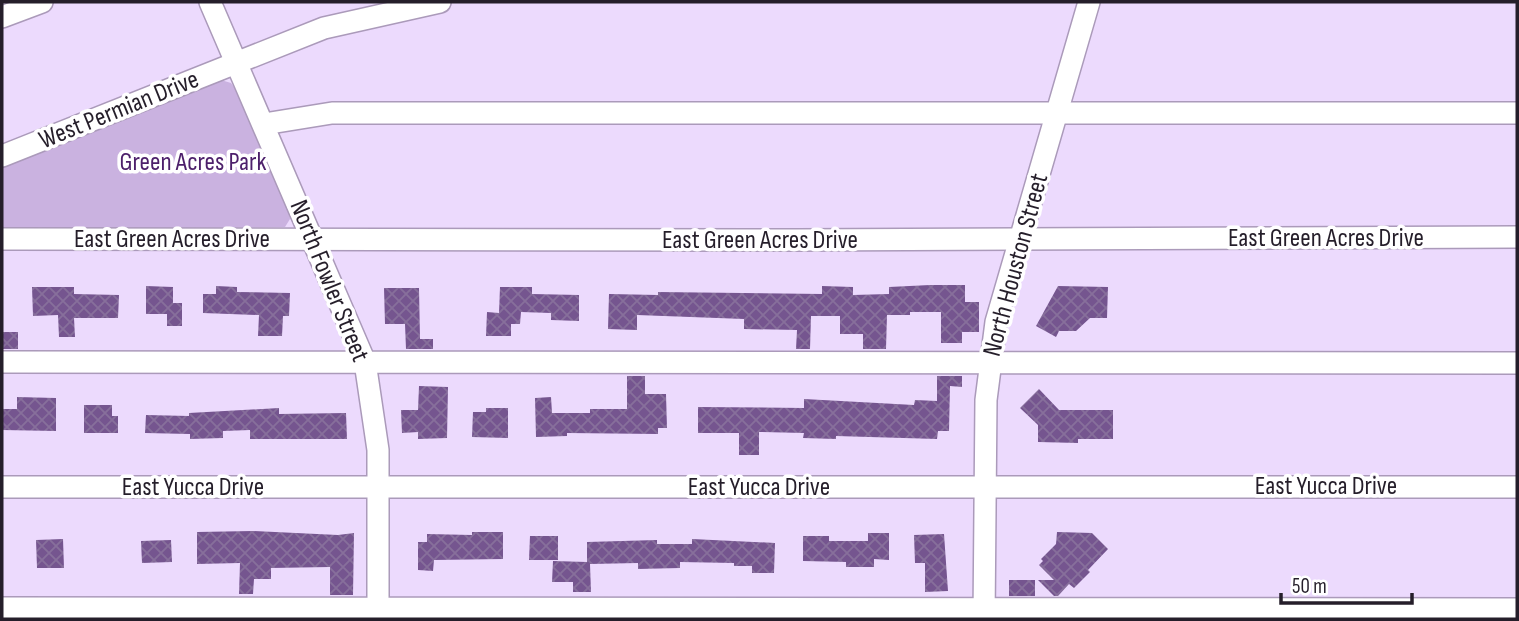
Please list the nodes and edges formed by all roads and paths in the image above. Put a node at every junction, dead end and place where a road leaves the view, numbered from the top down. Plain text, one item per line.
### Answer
1 (43, 2) edge
2 (210, 2) edge
3 (440, 2) edge
4 (1089, 2) edge
5 (2, 17) edge
6 (236, 63) junction
7 (1517, 113) edge
8 (1056, 115) junction
9 (264, 124) junction
10 (2, 156) edge
11 (1517, 237) edge
12 (1021, 238) junction
13 (2, 239) edge
14 (312, 240) junction
15 (2, 362) edge
16 (365, 362) junction
17 (990, 362) junction
18 (1517, 363) edge
19 (378, 486) junction
20 (984, 486) junction
21 (1517, 486) edge
22 (2, 487) edge
23 (2, 608) edge
24 (1517, 609) edge
25 (378, 613) edge
26 (984, 614) edge

1 - 5 street
2 - 6 street, North Fowler Street
3 - 6 street, West Permian Drive
4 - 8 street, North Houston Street
6 - 9 street, North Fowler Street
6 - 10 street, West Permian Drive
7 - 8 street
8 - 9 street
8 - 12 street, North Houston Street
9 - 14 street, North Fowler Street
11 - 12 street, East Green Acres Drive
12 - 14 street, East Green Acres Drive
12 - 17 street, North Houston Street
13 - 14 street, East Green Acres Drive
14 - 16 street, North Fowler Street
15 - 16 street
16 - 17 street
16 - 19 street, North Fowler Street
17 - 18 street
17 - 20 street, North Houston Street
19 - 20 street, East Yucca Drive
19 - 22 street, East Yucca Drive
19 - 25 street, North Fowler Street
20 - 21 street, East Yucca Drive
20 - 26 street, North Houston Street
23 - 25 street
24 - 26 street
25 - 26 street

